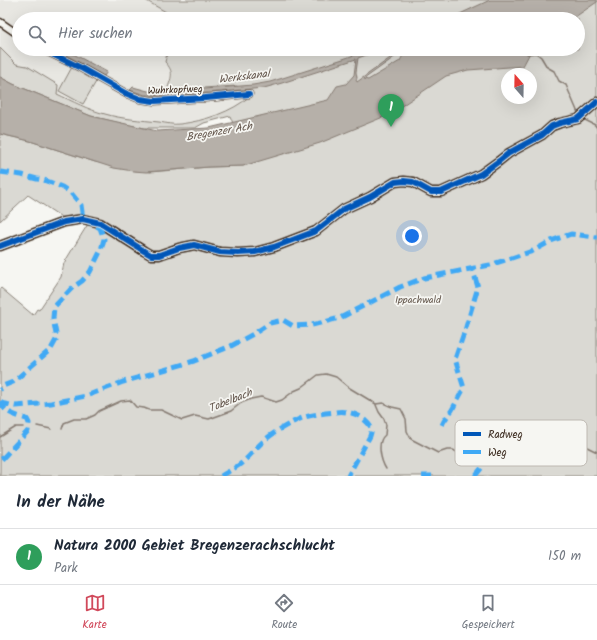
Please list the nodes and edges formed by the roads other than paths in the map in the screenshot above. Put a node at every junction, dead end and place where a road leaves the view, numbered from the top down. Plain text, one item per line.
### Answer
1 (0, 22) edge
2 (12, 30) edge
3 (57, 56) edge
4 (249, 94) dead end
5 (597, 102) edge
6 (0, 246) edge

1 - 2 street
3 - 4 street, Wuhrkopfweg
5 - 6 street

